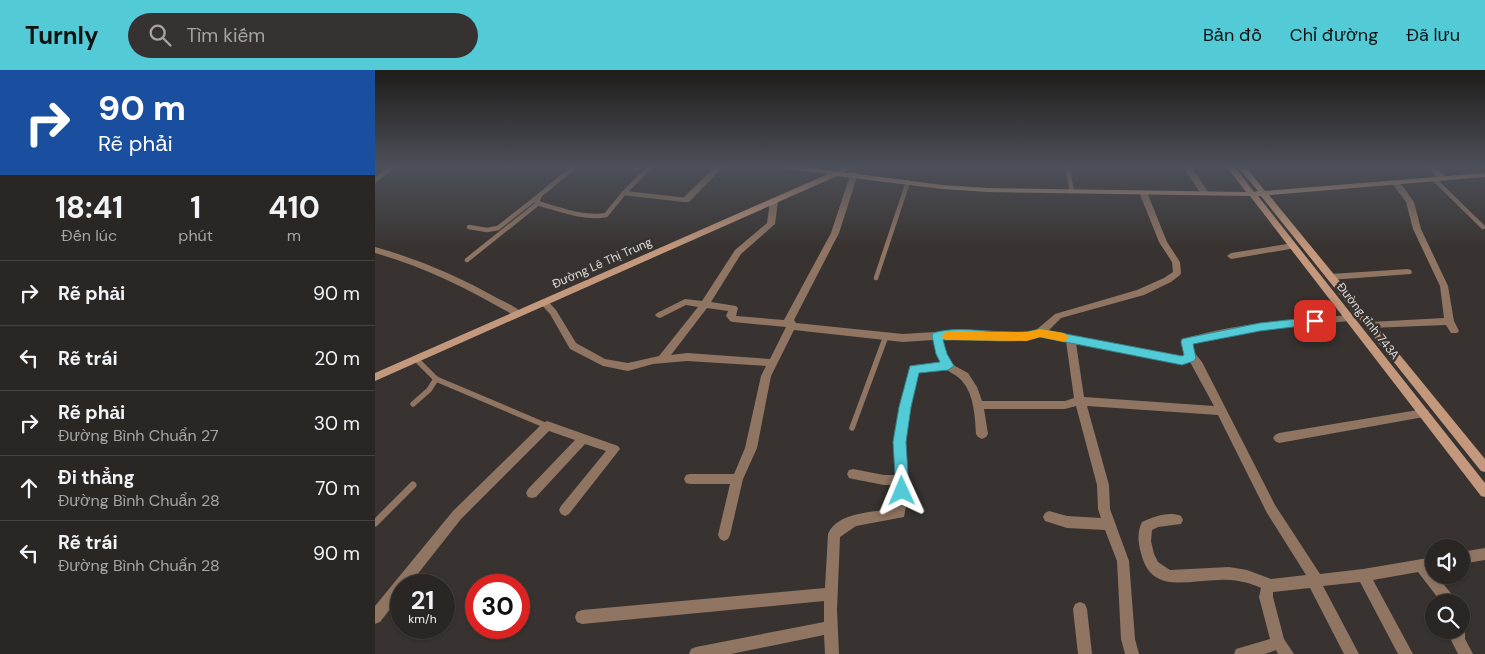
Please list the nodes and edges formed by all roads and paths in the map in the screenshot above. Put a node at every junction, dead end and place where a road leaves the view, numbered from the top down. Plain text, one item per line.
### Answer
1 (624, 194) edge
2 (636, 194) edge
3 (692, 194) edge
4 (789, 194) edge
5 (846, 194) edge
6 (904, 194) edge
7 (1144, 194) edge
8 (1253, 194) edge
9 (1264, 194) edge
10 (1404, 194) edge
11 (1452, 194) edge
12 (540, 195) joint
13 (686, 200) joint
14 (774, 201) junction
15 (537, 204) junction
16 (469, 227) dead end
17 (1483, 227) dead end
18 (1293, 246) junction
19 (375, 250) edge
20 (1231, 256) dead end
21 (467, 260) dead end
22 (1408, 272) dead end
23 (1330, 277) junction
24 (876, 278) dead end
25 (544, 302) junction
26 (705, 304) junction
27 (519, 314) junction
28 (660, 315) dead end
29 (1349, 318) junction
30 (791, 324) junction
31 (1369, 325) junction
32 (1040, 333) junction
33 (886, 336) junction
34 (937, 336) junction
35 (1070, 339) junction
36 (1190, 355) junction
37 (416, 359) junction
38 (662, 359) junction
39 (773, 363) junction
40 (948, 366) junction
41 (375, 377) edge
42 (436, 378) junction
43 (1080, 401) junction
44 (413, 404) dead end
45 (980, 405) junction
46 (1221, 410) junction
47 (1424, 413) junction
48 (547, 426) junction
49 (852, 428) dead end
50 (982, 434) dead end
51 (1279, 438) dead end
52 (583, 439) junction
53 (1480, 455) edge
54 (1459, 457) junction
55 (1485, 467) edge
56 (853, 474) dead end
57 (690, 479) dead end
58 (737, 479) junction
59 (902, 480) junction
60 (413, 485) dead end
61 (1485, 492) edge
62 (532, 493) dead end
63 (565, 510) dead end
64 (1049, 517) dead end
65 (1177, 520) dead end
66 (375, 523) edge
67 (1110, 524) junction
68 (724, 535) dead end
69 (1485, 554) edge
70 (1470, 556) edge
71 (1425, 564) edge
72 (1420, 565) junction
73 (1363, 575) junction
74 (1315, 581) junction
75 (1270, 586) junction
76 (831, 594) junction
77 (1443, 594) edge
78 (1080, 609) dead end
79 (375, 617) edge
80 (582, 617) dead end
81 (831, 627) junction
82 (1458, 639) edge
83 (1278, 642) junction
84 (696, 654) edge
85 (832, 654) edge
86 (1085, 654) edge
87 (1132, 654) edge
88 (1241, 654) edge
89 (1287, 654) edge
90 (1352, 654) edge
91 (1406, 654) edge
92 (1466, 654) edge

1 - 15 lane
2 - 13 lane
3 - 13 street
4 - 14 main road, Đường Lê Thị Trung
5 - 30 street
6 - 24 lane
7 - 32 street
8 - 18 main road, Đường tỉnh 743A
9 - 23 main road, Đường tỉnh 743A
10 - 31 street
11 - 17 lane
12 - 15 lane
12 - 16 lane
14 - 25 main road, Đường Lê Thị Trung
14 - 26 street
15 - 21 lane
18 - 20 street
18 - 29 main road, Đường tỉnh 743A
19 - 27 street
22 - 23 street
23 - 31 main road, Đường tỉnh 743A
25 - 27 main road, Đường Lê Thị Trung
25 - 38 street
26 - 28 street
26 - 30 street
26 - 38 street
27 - 37 main road, Đường Lê Thị Trung
29 - 36 street
29 - 47 main road, Đường tỉnh 743A
30 - 33 street
30 - 39 street
31 - 53 main road, Đường tỉnh 743A
32 - 34 street
32 - 35 street
33 - 34 street
33 - 49 lane
34 - 40 street
35 - 36 street
35 - 43 street
36 - 46 street
37 - 41 main road, Đường Lê Thị Trung
37 - 42 lane
38 - 39 street
39 - 58 street
40 - 45 street
40 - 59 street
42 - 44 lane
42 - 48 lane
43 - 45 street
43 - 46 street
43 - 67 street
45 - 50 street
46 - 74 street
47 - 51 street
47 - 54 main road, Đường tỉnh 743A
48 - 52 street
48 - 79 street
52 - 62 street
52 - 63 street
53 - 54 main road
53 - 55 main road, Đường tỉnh 743A
54 - 61 main road, Đường tỉnh 743A
56 - 59 street
57 - 58 street
58 - 68 street
59 - 76 street
60 - 66 lane
64 - 67 street
65 - 75 street
67 - 87 street
69 - 70 street
71 - 72 street
72 - 73 street
72 - 77 street
73 - 74 street
73 - 91 street
74 - 75 street
74 - 90 street
75 - 83 street
76 - 80 street
76 - 81 street
78 - 86 street
81 - 84 street
81 - 85 street
82 - 92 street
83 - 88 street
83 - 89 street

